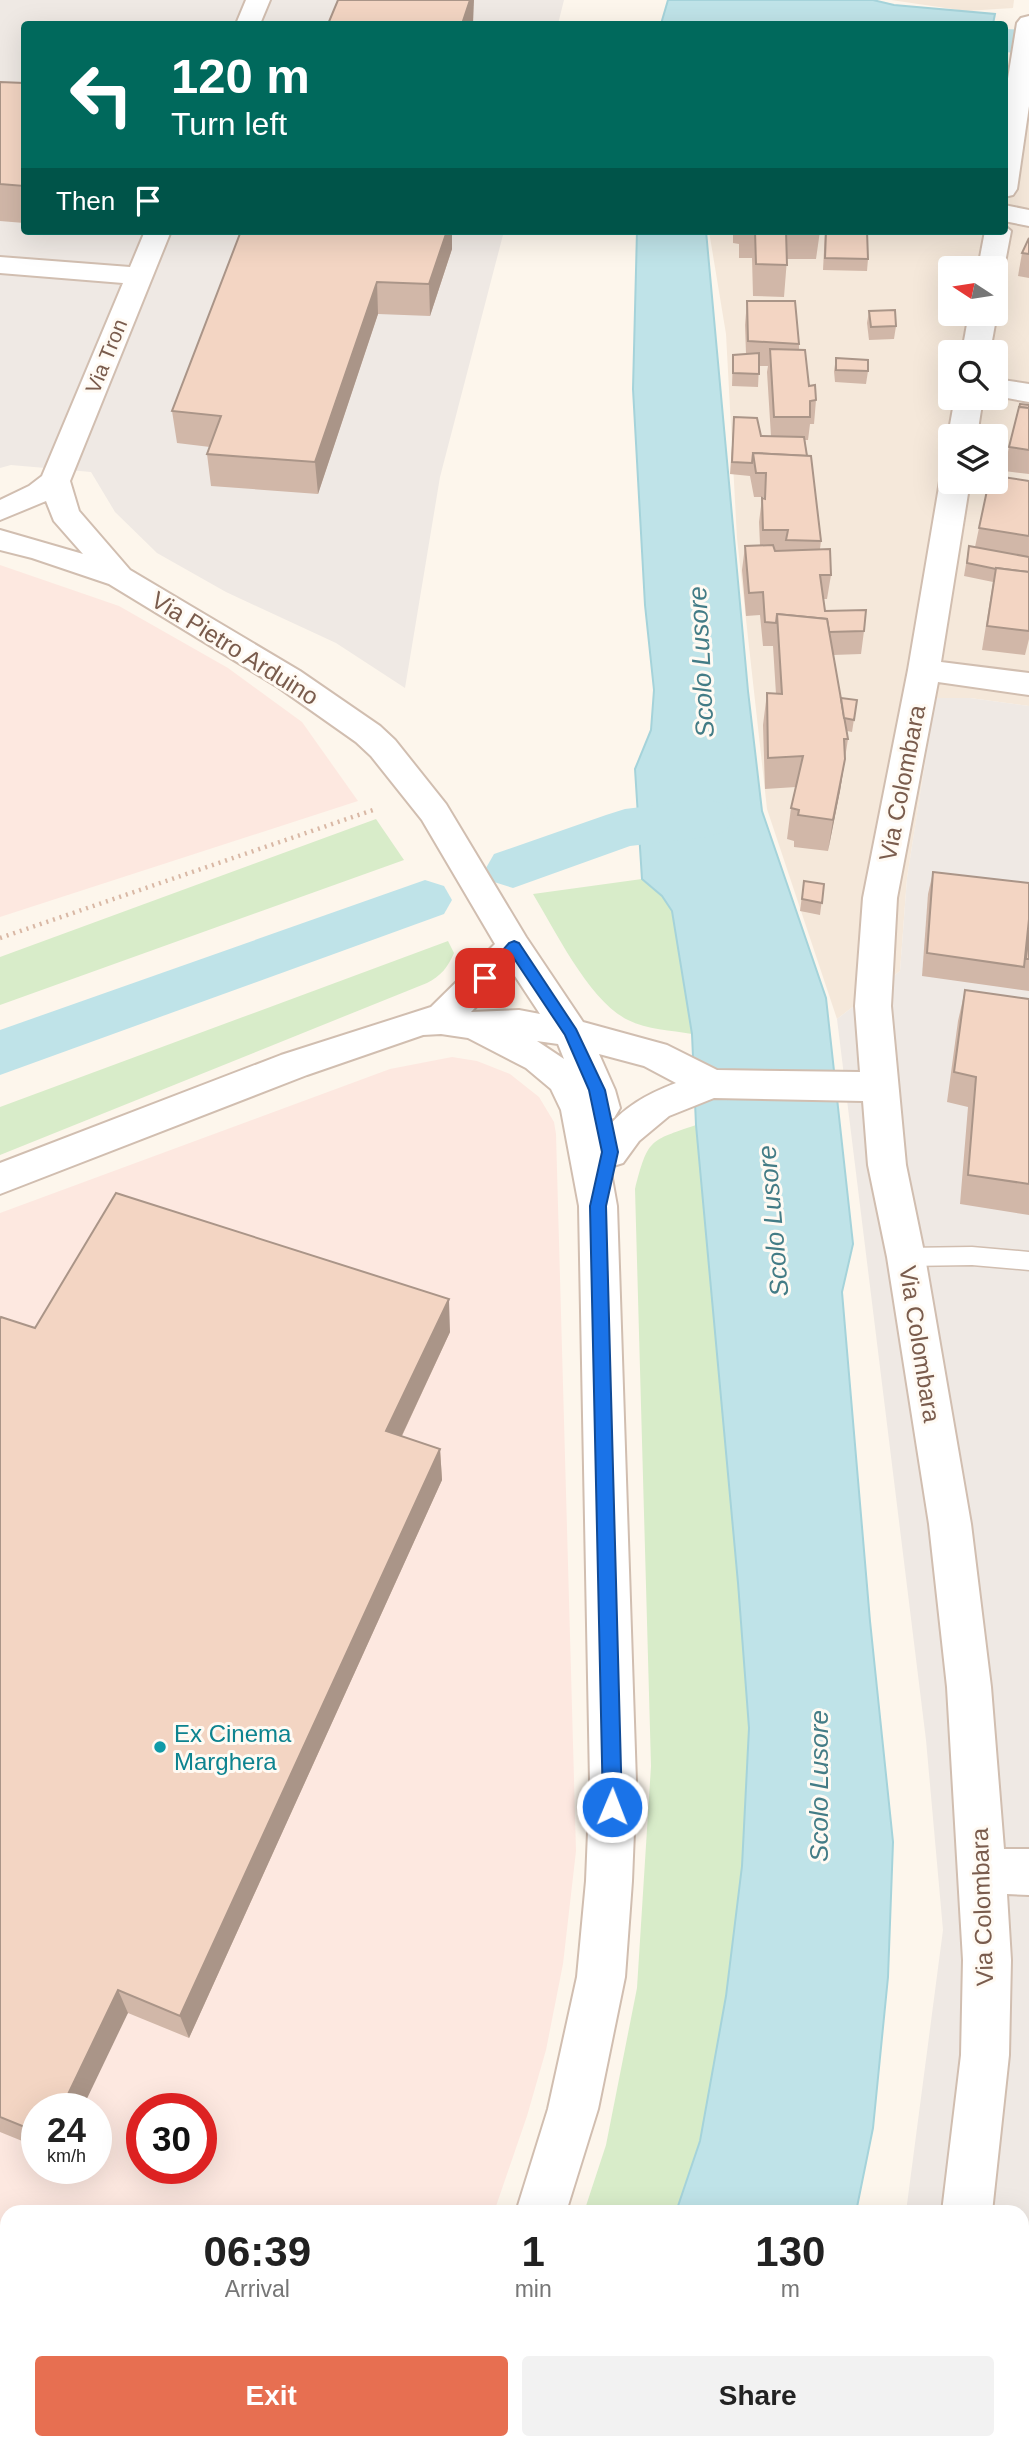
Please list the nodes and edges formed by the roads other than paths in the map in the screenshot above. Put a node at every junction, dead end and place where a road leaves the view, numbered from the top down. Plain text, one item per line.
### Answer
1 (258, 0) edge
2 (249, 21) edge
3 (1029, 23) edge
4 (1008, 161) edge
5 (1008, 214) edge
6 (1029, 218) edge
7 (156, 235) edge
8 (997, 235) edge
9 (993, 256) edge
10 (0, 265) edge
11 (139, 276) junction
12 (1008, 390) edge
13 (1029, 393) edge
14 (55, 479) junction
15 (953, 494) edge
16 (0, 511) edge
17 (0, 540) edge
18 (120, 577) junction
19 (924, 670) junction
20 (1029, 684) edge
21 (511, 940) junction
22 (458, 1023) junction
23 (571, 1033) junction
24 (712, 1084) junction
25 (878, 1086) junction
26 (610, 1152) junction
27 (0, 1179) edge
28 (598, 1206) junction
29 (906, 1257) junction
30 (1029, 1261) edge
31 (983, 1871) junction
32 (1029, 1872) edge
33 (543, 2205) edge
34 (968, 2205) edge

1 - 2 street
3 - 4 street
5 - 6 street
7 - 11 street, Via Tron
8 - 9 street
10 - 11 street
11 - 14 street, Via Tron
12 - 13 street
14 - 16 street
14 - 18 street
15 - 19 street, Via Colombara
17 - 18 street, Via Pietro Arduino
18 - 21 street, Via Pietro Arduino
19 - 20 street
19 - 25 street, Via Colombara
21 - 22 street
21 - 23 street, Via Pietro Arduino
22 - 23 street
22 - 27 street
22 - 28 street
23 - 24 street
23 - 26 street, Via Pietro Arduino
24 - 25 street
24 - 26 street
25 - 29 street, Via Colombara
26 - 28 street
28 - 33 street
29 - 30 lane
29 - 31 street, Via Colombara
31 - 32 street
31 - 34 street, Via Colombara

